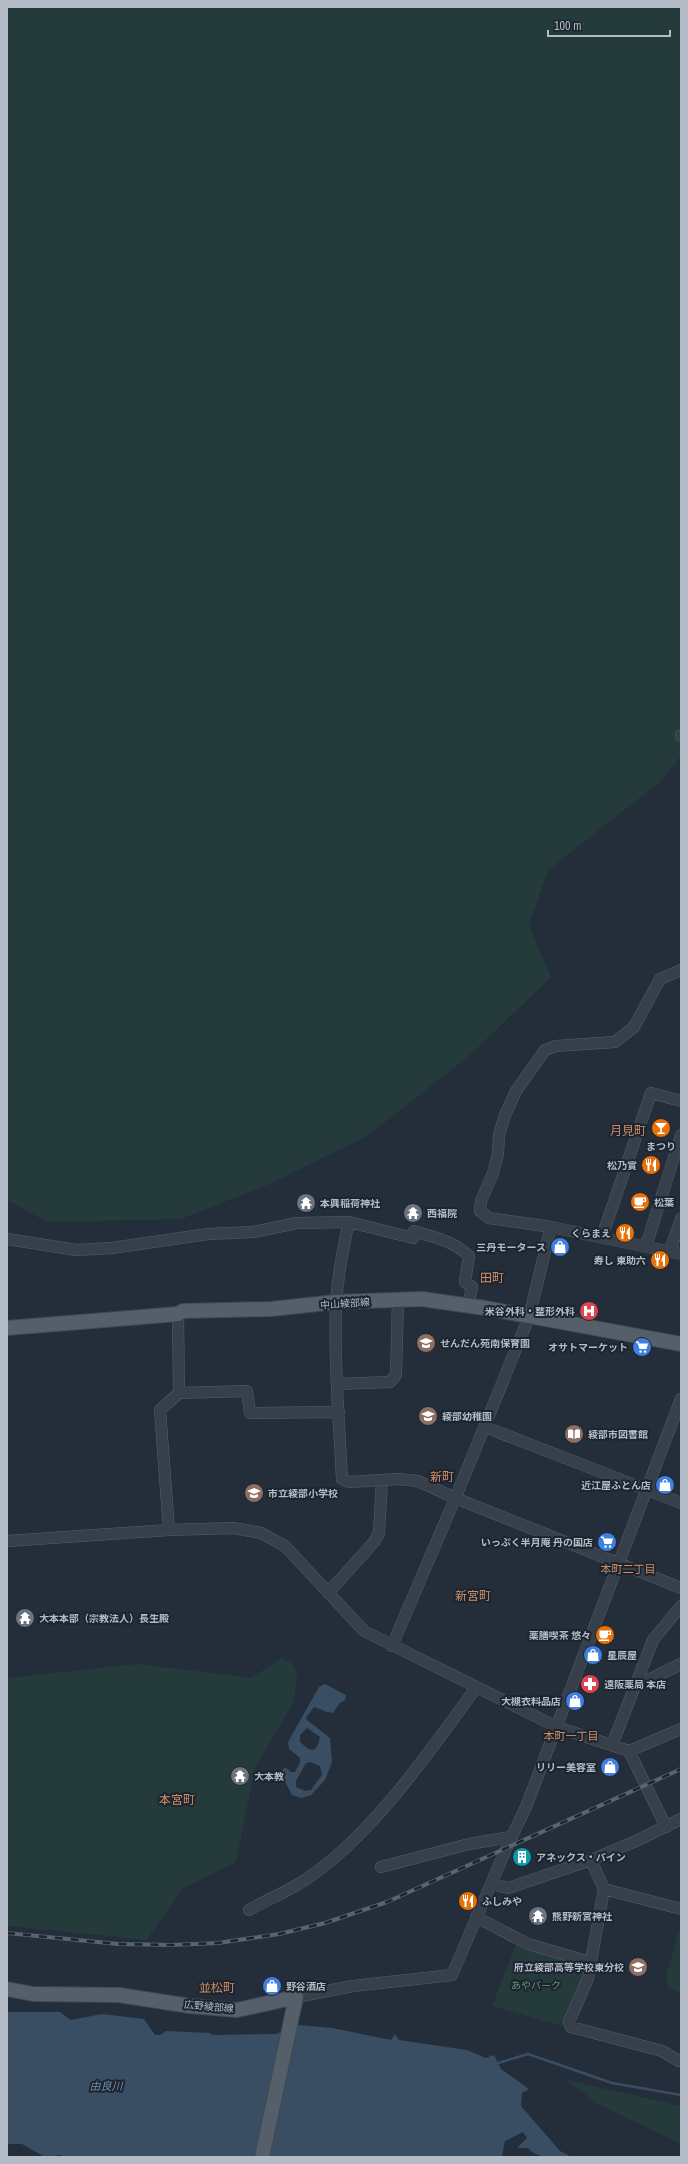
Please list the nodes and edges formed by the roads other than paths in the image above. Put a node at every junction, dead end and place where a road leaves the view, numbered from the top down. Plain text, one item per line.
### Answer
1 (681, 970) edge
2 (681, 1101) edge
3 (681, 1136) edge
4 (681, 1219) edge
5 (349, 1222) junction
6 (551, 1227) junction
7 (602, 1237) junction
8 (7, 1239) edge
9 (646, 1246) junction
10 (670, 1251) junction
11 (681, 1254) edge
12 (398, 1300) junction
13 (336, 1302) junction
14 (468, 1306) junction
15 (178, 1314) junction
16 (529, 1317) junction
17 (7, 1328) edge
18 (681, 1344) edge
19 (337, 1384) junction
20 (179, 1393) junction
21 (681, 1399) edge
22 (339, 1412) junction
23 (485, 1427) junction
24 (382, 1481) junction
25 (648, 1490) junction
26 (455, 1498) junction
27 (681, 1503) edge
28 (169, 1530) junction
29 (7, 1541) edge
30 (619, 1564) junction
31 (681, 1588) edge
32 (328, 1593) junction
33 (681, 1606) edge
34 (392, 1646) junction
35 (681, 1664) edge
36 (634, 1687) junction
37 (476, 1688) junction
38 (557, 1727) junction
39 (681, 1729) edge
40 (612, 1745) junction
41 (629, 1751) junction
42 (681, 1819) edge
43 (666, 1827) junction
44 (511, 1837) junction
45 (591, 1860) junction
46 (381, 1867) dead end
47 (492, 1884) junction
48 (604, 1889) junction
49 (681, 1909) edge
50 (249, 1910) dead end
51 (476, 1917) junction
52 (590, 1962) junction
53 (7, 1989) edge
54 (296, 1997) junction
55 (680, 2061) edge
56 (262, 2157) edge

1 - 6 street
2 - 7 street
3 - 9 street
4 - 10 street
5 - 8 street
5 - 13 street
5 - 14 street
6 - 7 street
6 - 16 street
7 - 9 street
9 - 10 street
10 - 11 street
12 - 13 main road, 中山綾部線
12 - 14 main road, 中山綾部線
12 - 19 street
13 - 15 main road, 中山綾部線
13 - 19 street
14 - 16 main road, 中山綾部線
15 - 17 main road, 中山綾部線
15 - 20 street
16 - 18 main road, 中山綾部線
16 - 23 street
19 - 22 street
20 - 22 street
20 - 28 street
21 - 25 street
22 - 24 street
23 - 25 street
23 - 26 street
24 - 26 street
24 - 32 street
25 - 27 street
25 - 30 street
26 - 30 street
26 - 34 street
28 - 29 street
28 - 32 street
30 - 31 street
30 - 38 street
32 - 34 street
33 - 36 street
34 - 37 street
35 - 36 street
36 - 40 street
37 - 38 street
37 - 50 street
38 - 40 street
38 - 44 street
39 - 41 street
40 - 41 street
41 - 43 street
42 - 43 street
43 - 45 street
44 - 46 street
44 - 47 street
45 - 47 street
45 - 48 street
47 - 51 street
48 - 49 street
48 - 52 street
51 - 52 street
51 - 54 street
52 - 55 street
53 - 54 main road, 広野綾部線
54 - 56 main road

